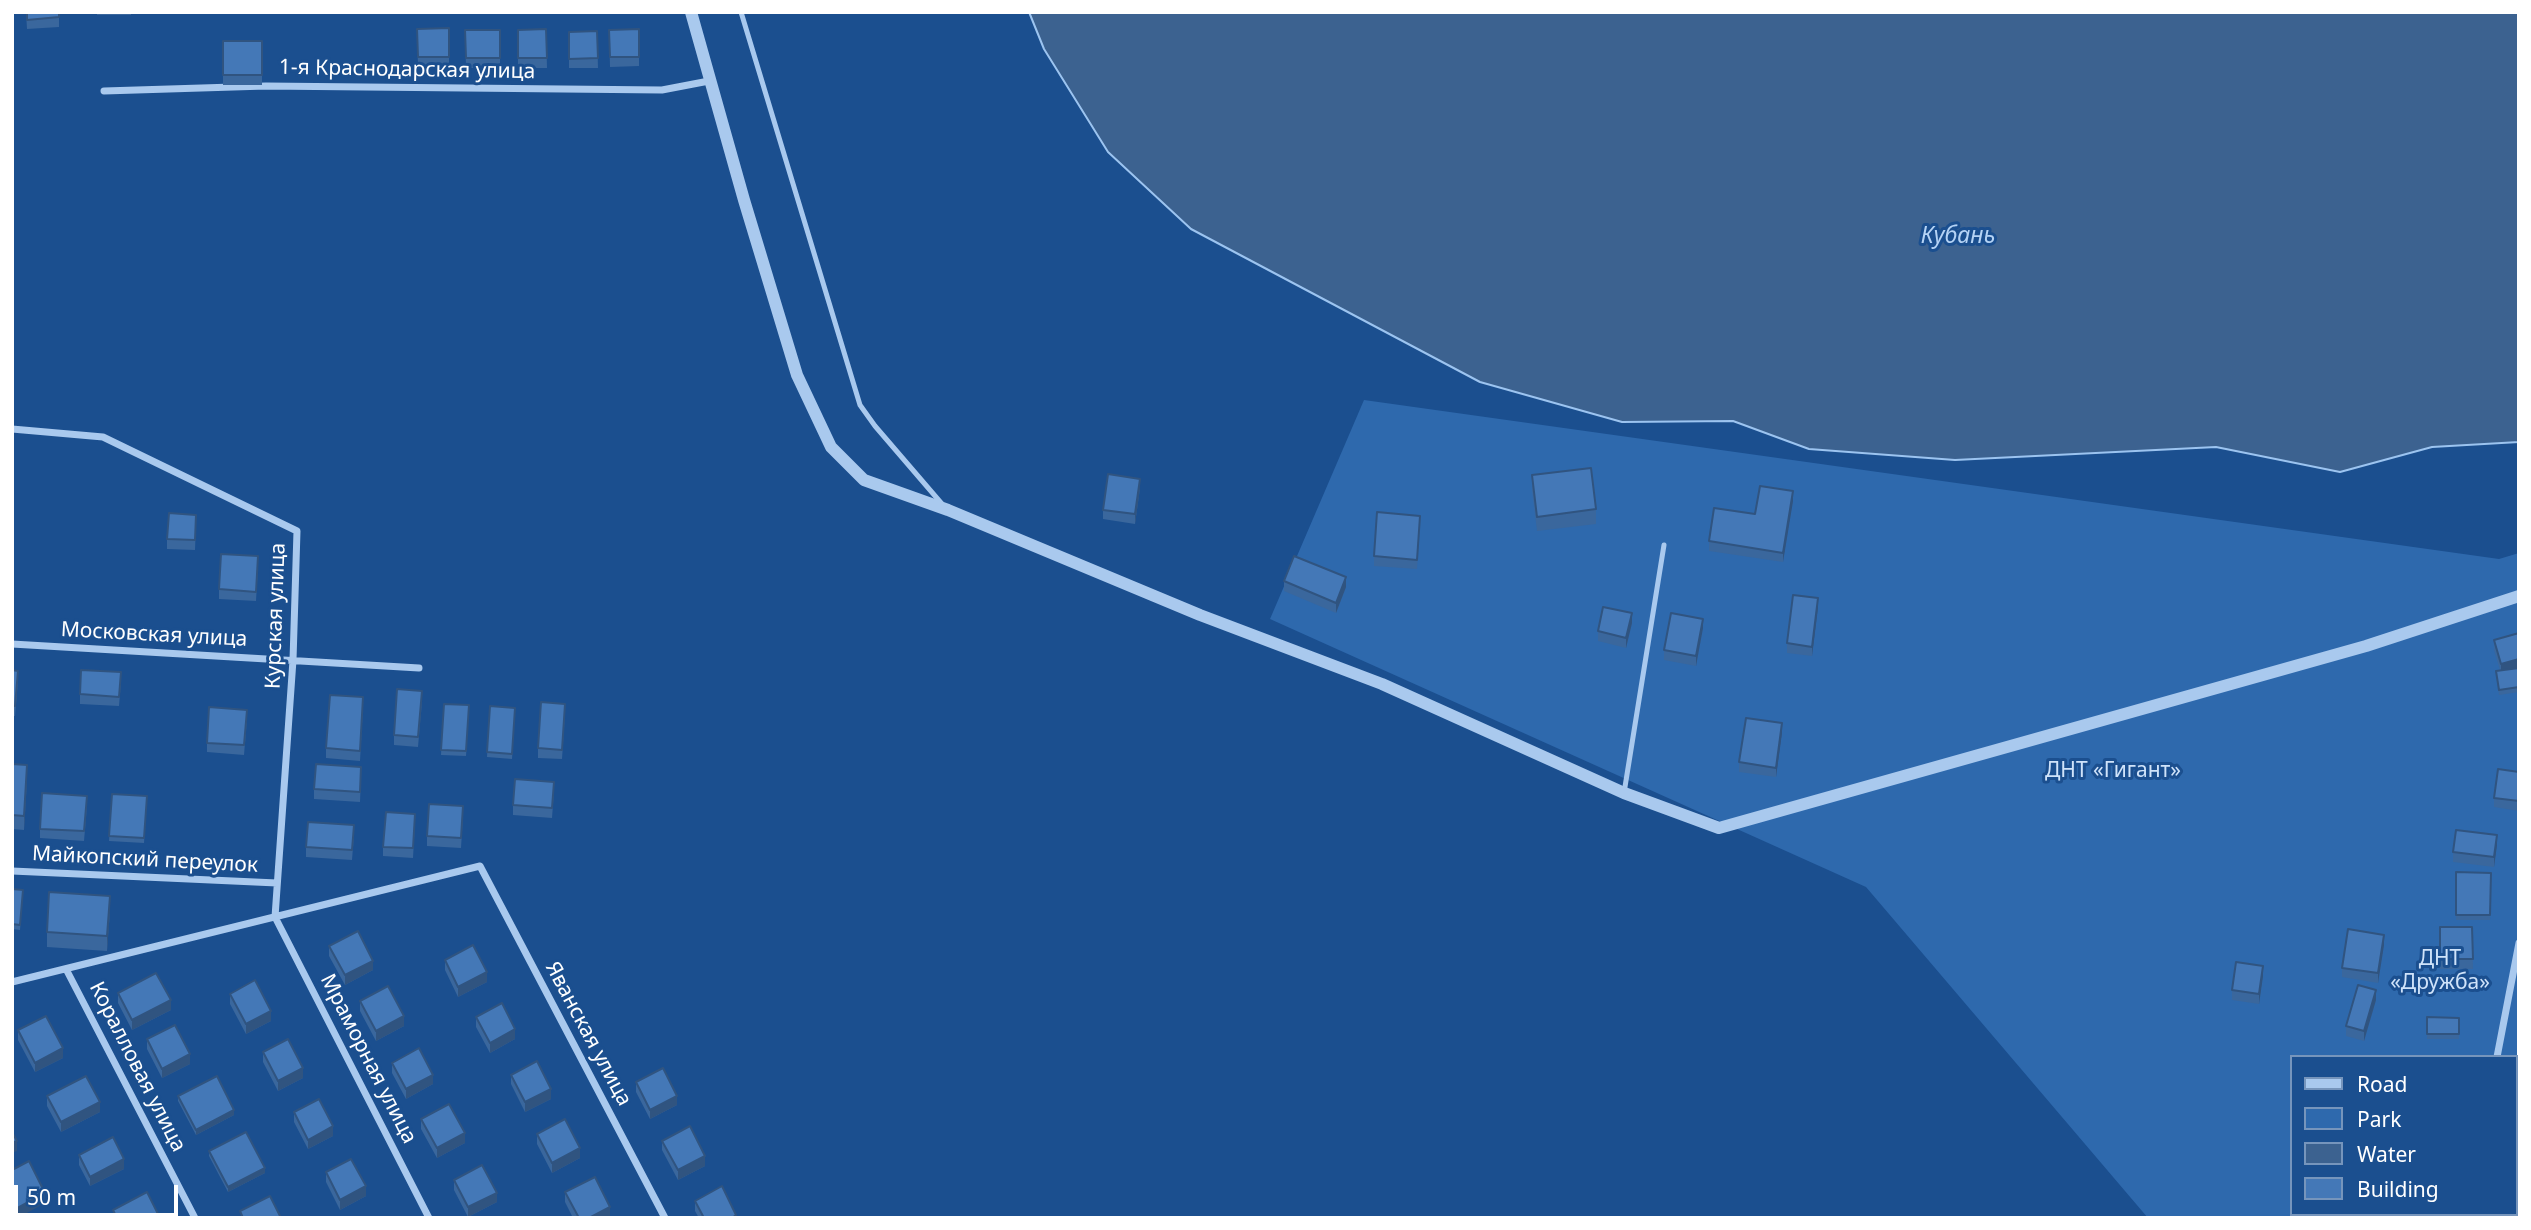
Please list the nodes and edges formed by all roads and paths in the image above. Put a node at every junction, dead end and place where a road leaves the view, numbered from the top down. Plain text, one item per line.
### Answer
1 (691, 12) edge
2 (741, 12) edge
3 (709, 81) junction
4 (104, 91) dead end
5 (12, 429) edge
6 (948, 510) junction
7 (1664, 545) dead end
8 (2519, 596) edge
9 (12, 644) edge
10 (293, 660) junction
11 (419, 668) dead end
12 (1624, 793) junction
13 (12, 871) edge
14 (277, 883) junction
15 (275, 917) junction
16 (2519, 943) edge
17 (66, 969) junction
18 (12, 982) edge
19 (2497, 1055) edge
20 (195, 1218) edge
21 (429, 1218) edge
22 (665, 1218) edge

1 - 3 street
2 - 6 lane
3 - 4 street, 1-я Краснодарская улица
3 - 6 street
5 - 10 street, Курская улица
6 - 12 street
7 - 12 lane
8 - 12 street
9 - 10 street, Московская улица
10 - 11 street, Московская улица
10 - 14 street, Курская улица
13 - 14 street, Майкопский переулок
14 - 15 street, Курская улица
15 - 17 street
15 - 21 street, Мраморная улица
15 - 22 street, Яванская улица
16 - 19 street
17 - 18 street
17 - 20 street, Коралловая улица

